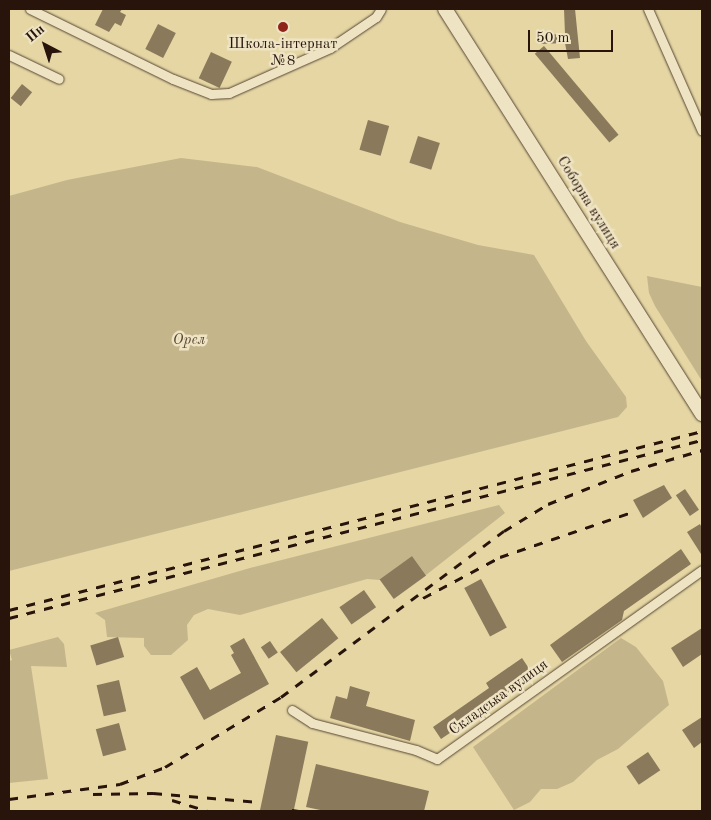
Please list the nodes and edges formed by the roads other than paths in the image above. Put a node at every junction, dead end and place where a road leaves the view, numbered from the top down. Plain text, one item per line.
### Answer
1 (30, 9) edge
2 (381, 9) edge
3 (445, 9) edge
4 (648, 9) edge
5 (9, 55) edge
6 (59, 79) dead end
7 (702, 131) edge
8 (702, 414) edge
9 (702, 570) edge
10 (292, 710) dead end

1 - 2 street
3 - 8 main road, Соборна вулиця
4 - 7 street
5 - 6 street
9 - 10 street, Складська вулиця

